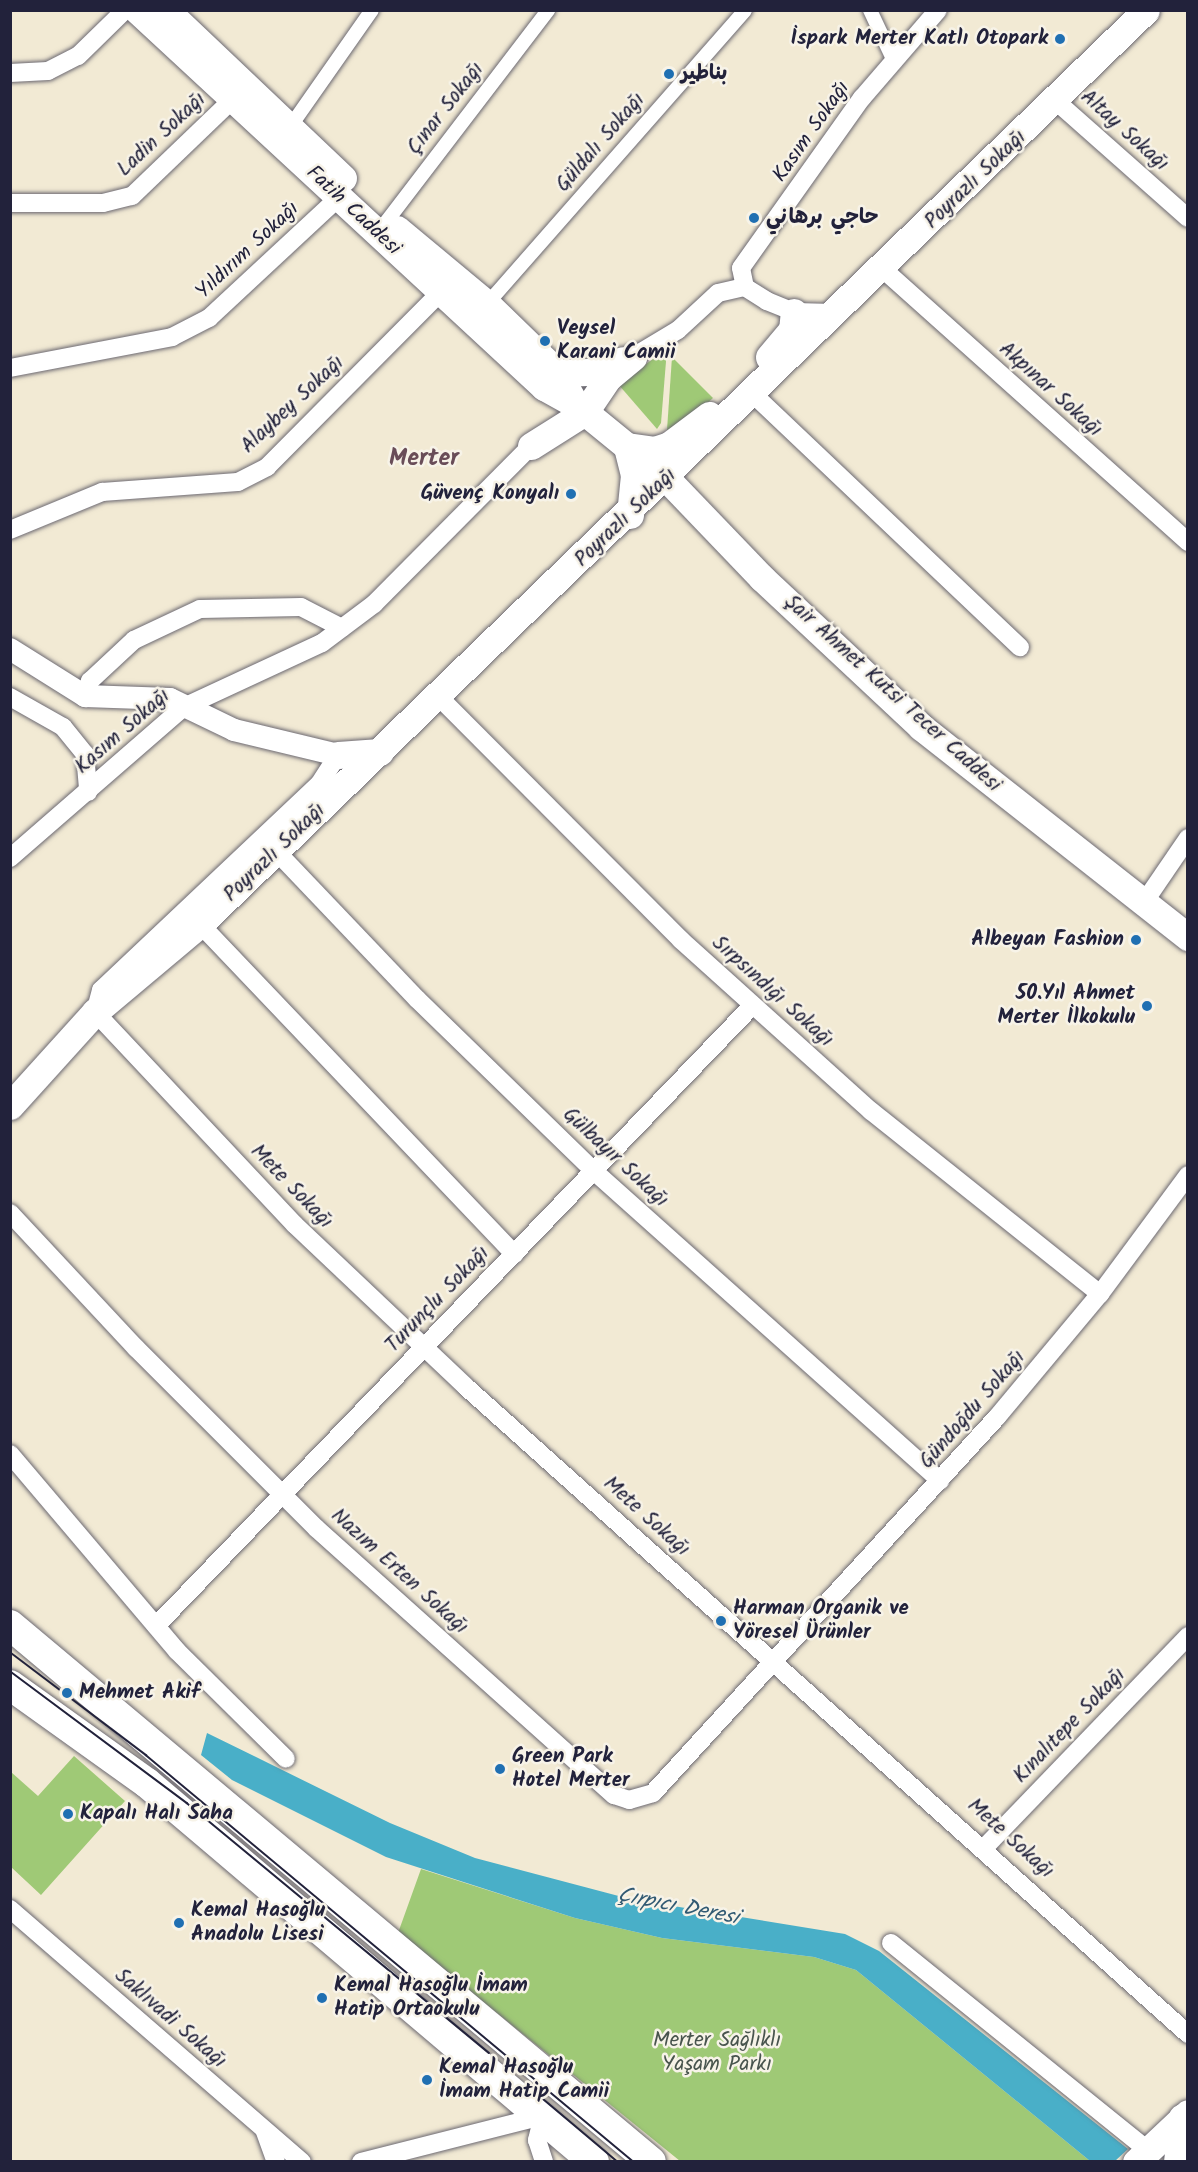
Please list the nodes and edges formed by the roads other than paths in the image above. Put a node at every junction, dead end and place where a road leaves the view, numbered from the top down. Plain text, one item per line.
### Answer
1 (125, 10) edge
2 (372, 10) edge
3 (548, 10) edge
4 (746, 10) edge
5 (870, 10) edge
6 (938, 10) edge
7 (1146, 10) edge
8 (156, 14) edge
9 (894, 61) junction
10 (10, 73) edge
11 (233, 99) junction
12 (1057, 102) junction
13 (290, 127) junction
14 (337, 199) junction
15 (10, 203) edge
16 (1188, 218) edge
17 (382, 227) junction
18 (884, 270) junction
19 (745, 287) junction
20 (441, 292) junction
21 (487, 304) junction
22 (794, 312) junction
23 (834, 313) junction
24 (633, 357) junction
25 (10, 368) edge
26 (558, 373) junction
27 (753, 394) junction
28 (580, 408) junction
29 (531, 446) joint
30 (627, 446) junction
31 (667, 479) junction
32 (630, 515) junction
33 (10, 530) edge
34 (1188, 542) edge
35 (342, 628) junction
36 (1020, 647) dead end
37 (10, 649) edge
38 (86, 696) junction
39 (10, 697) edge
40 (439, 697) junction
41 (184, 707) junction
42 (380, 752) junction
43 (338, 755) junction
44 (341, 789) junction
45 (88, 792) junction
46 (1188, 838) edge
47 (276, 851) junction
48 (10, 858) edge
49 (1143, 904) junction
50 (200, 924) junction
51 (1188, 937) edge
52 (753, 1005) junction
53 (95, 1012) junction
54 (16, 1096) edge
55 (595, 1172) junction
56 (1188, 1175) edge
57 (10, 1213) edge
58 (514, 1254) junction
59 (1100, 1294) junction
60 (424, 1348) junction
61 (10, 1454) edge
62 (940, 1481) junction
63 (282, 1495) junction
64 (10, 1624) edge
65 (156, 1626) junction
66 (1188, 1636) edge
67 (777, 1662) junction
68 (10, 1685) edge
69 (286, 1759) dead end
70 (985, 1847) junction
71 (10, 1909) edge
72 (891, 1942) dead end
73 (1188, 2034) edge
74 (1185, 2115) edge
75 (265, 2132) junction
76 (1141, 2155) edge
77 (276, 2162) edge
78 (302, 2162) edge
79 (361, 2162) edge
80 (544, 2162) edge
81 (594, 2162) edge
82 (651, 2162) edge
83 (1177, 2162) edge

1 - 10 street
2 - 13 street
3 - 17 street, Çınar Sokağı
4 - 21 street, Güldalı Sokağı
5 - 9 street
6 - 9 street, Kasım Sokağı
7 - 12 main road, Poyrazlı Sokağı
8 - 11 main road, Fatih Caddesi
8 - 13 main road, Fatih Caddesi
9 - 19 street, Kasım Sokağı
11 - 14 main road, Fatih Caddesi
11 - 15 street, Ladin Sokağı
12 - 16 street, Altay Sokağı
12 - 18 main road, Poyrazlı Sokağı
13 - 17 main road, Fatih Caddesi
14 - 17 main road, Fatih Caddesi
14 - 25 street, Yıldırım Sokağı
17 - 20 main road, Fatih Caddesi
17 - 21 main road, Fatih Caddesi
18 - 23 main road, Poyrazlı Sokağı
18 - 34 street, Akpınar Sokağı
19 - 22 street
19 - 24 street
20 - 28 main road, Fatih Caddesi
20 - 33 street, Alaybey Sokağı
21 - 26 main road, Fatih Caddesi
22 - 23 street
22 - 30 main road
23 - 27 main road, Poyrazlı Sokağı
24 - 26 main road
24 - 28 main road
26 - 28 main road, Fatih Caddesi
27 - 31 main road, Poyrazlı Sokağı
27 - 36 street
28 - 29 main road
28 - 30 main road, Fatih Caddesi
29 - 35 street, Kasım Sokağı
30 - 31 main road, Fatih Caddesi
30 - 32 main road
31 - 32 main road, Poyrazlı Sokağı
31 - 49 main road, Şair Ahmet Kutsi Tecer Caddesi
32 - 40 main road, Poyrazlı Sokağı
35 - 38 street
35 - 41 street, Kasım Sokağı
37 - 38 street
38 - 41 street
39 - 45 street
40 - 42 main road, Poyrazlı Sokağı
40 - 52 street, Sırpsındığı Sokağı
41 - 43 street
41 - 45 street, Kasım Sokağı
42 - 43 main road
42 - 44 main road, Poyrazlı Sokağı
43 - 44 main road
43 - 53 street, Poyrazlı Sokağı
44 - 47 main road, Poyrazlı Sokağı
45 - 48 street, Kasım Sokağı
46 - 49 street
47 - 50 main road, Poyrazlı Sokağı
47 - 55 street, Gülbayır Sokağı
49 - 51 main road, Şair Ahmet Kutsi Tecer Caddesi
50 - 53 main road, Poyrazlı Sokağı
50 - 58 street
52 - 55 street, Turunçlu Sokağı
52 - 59 street, Sırpsındığı Sokağı
53 - 54 main road, Poyrazlı Sokağı
53 - 60 street, Mete Sokağı
55 - 58 street, Turunçlu Sokağı
55 - 62 street, Gülbayır Sokağı
56 - 59 street, Gündoğdu Sokağı
57 - 63 street, Nazım Erten Sokağı
58 - 60 street, Turunçlu Sokağı
59 - 62 street, Gündoğdu Sokağı
60 - 63 street, Turunçlu Sokağı
60 - 67 street, Mete Sokağı
61 - 65 street
62 - 67 street, Gündoğdu Sokağı
63 - 65 street, Turunçlu Sokağı
63 - 67 street, Nazım Erten Sokağı
64 - 82 main road
65 - 69 street
66 - 70 street, Kınalıtepe Sokağı
67 - 70 street, Mete Sokağı
68 - 81 main road
70 - 73 street, Mete Sokağı
71 - 75 street, Saklıvadi Sokağı
72 - 76 street
74 - 76 main road
74 - 83 main road
75 - 77 street
75 - 78 street, Saklıvadi Sokağı
79 - 80 street

